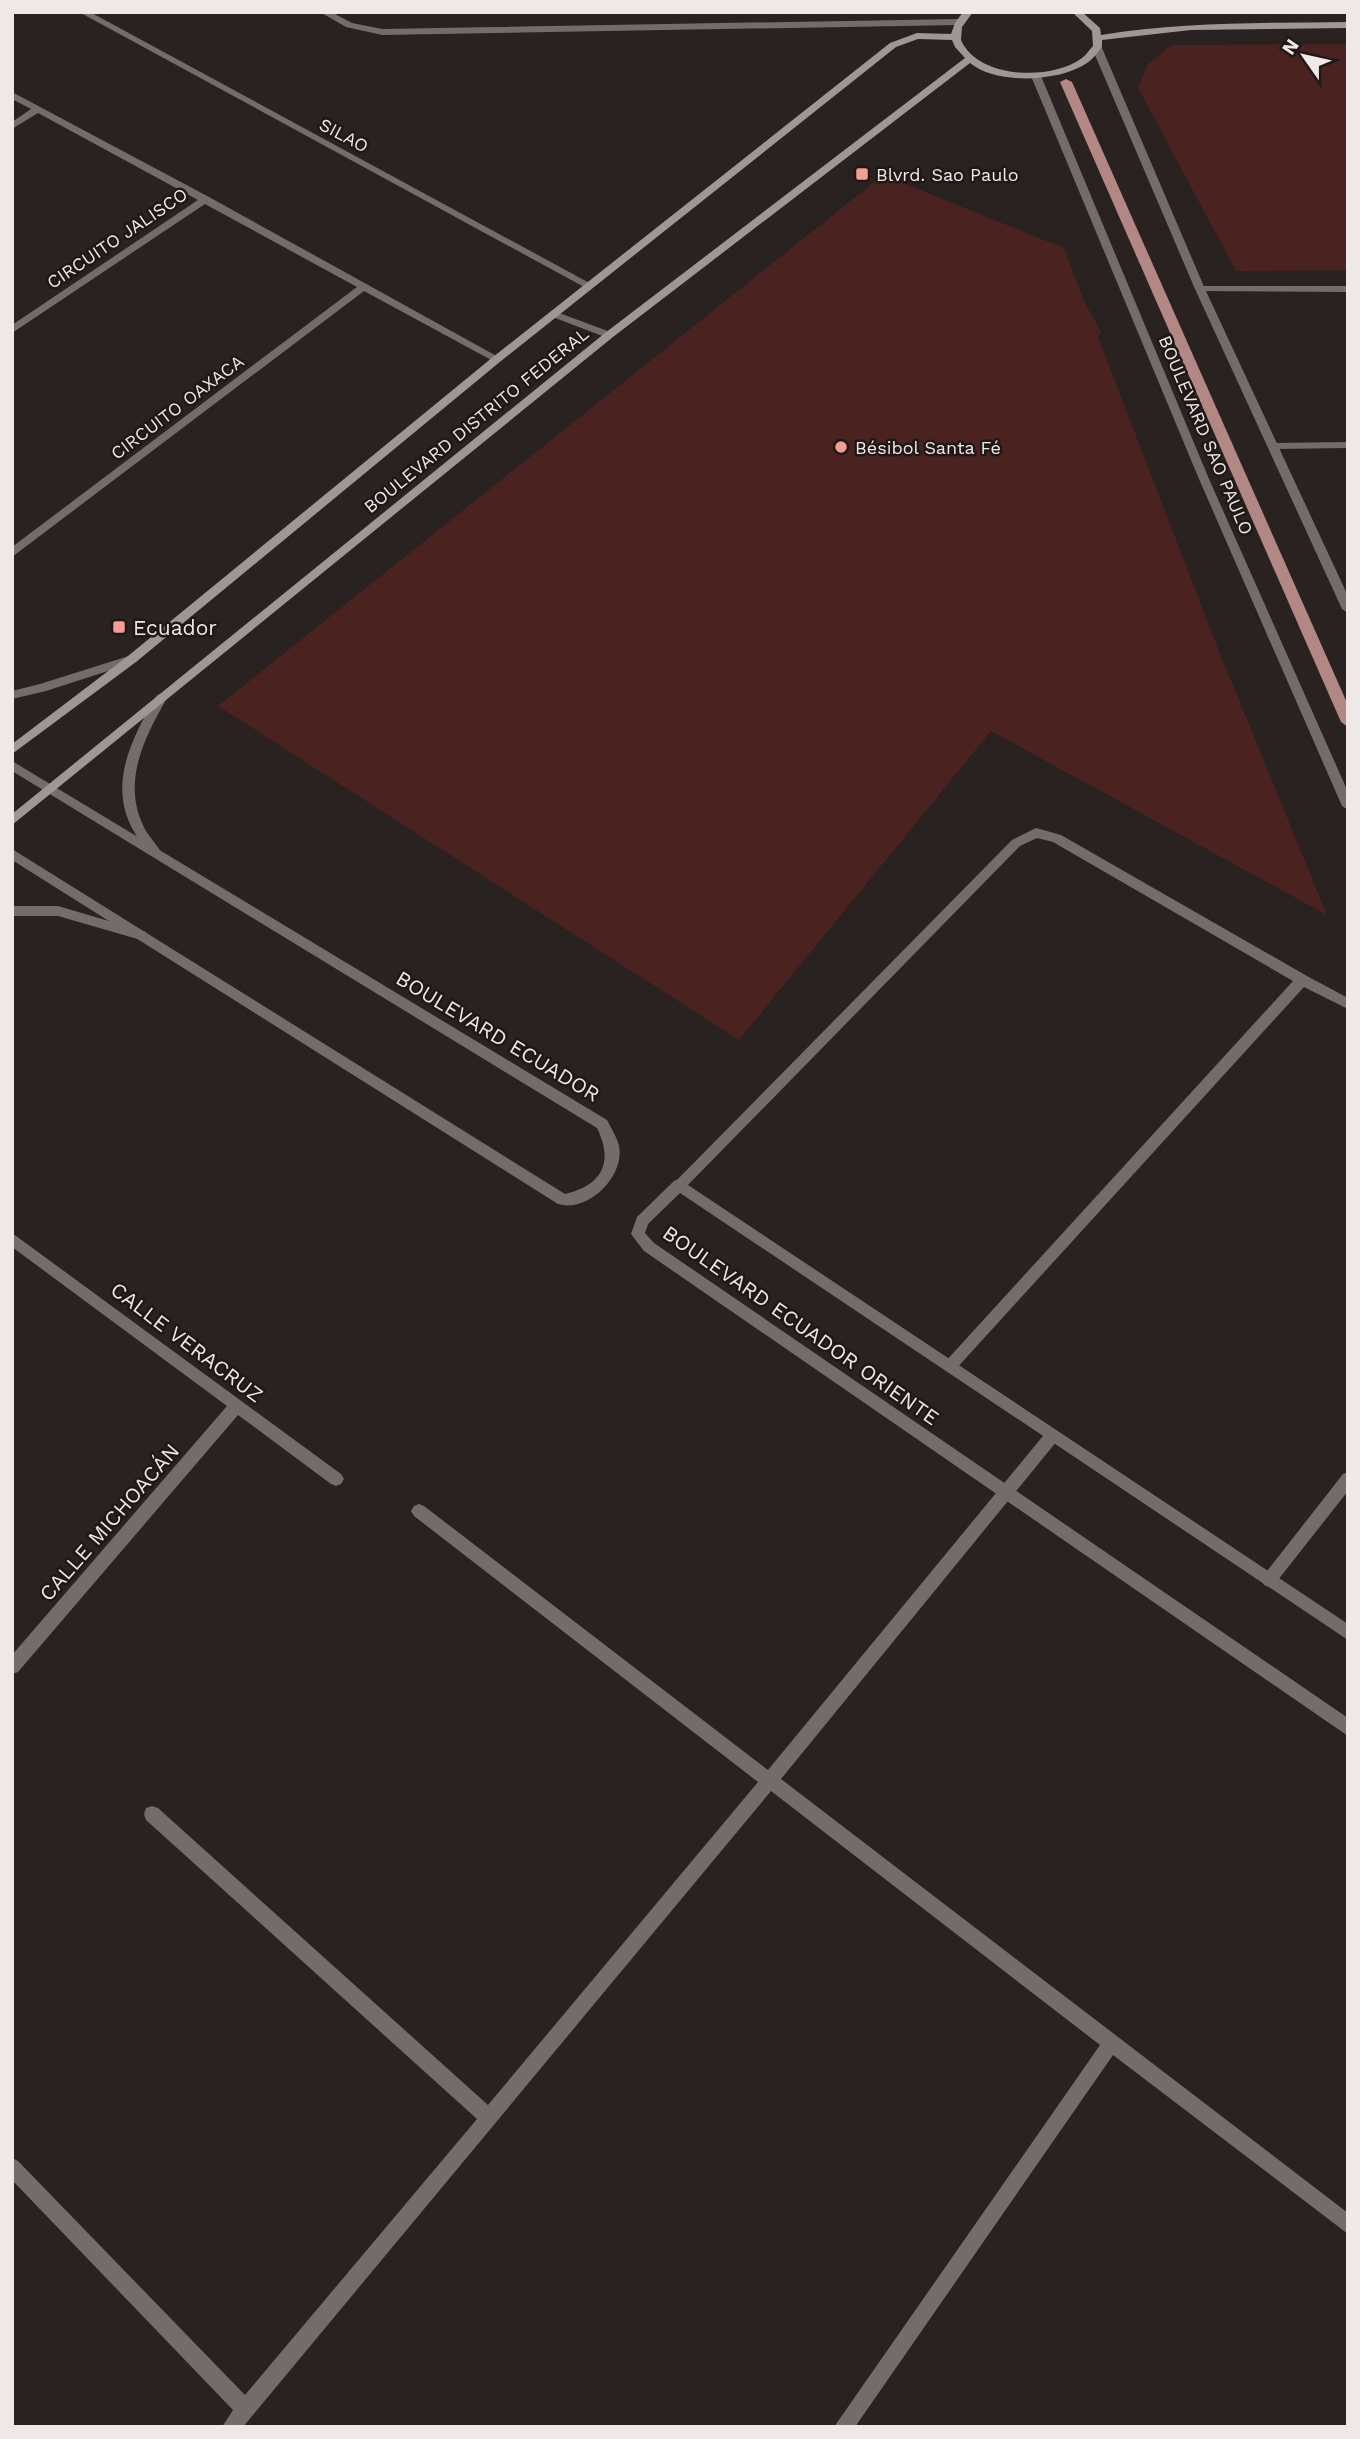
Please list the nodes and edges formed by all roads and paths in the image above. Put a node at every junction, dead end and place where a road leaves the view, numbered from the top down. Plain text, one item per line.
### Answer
1 (83, 12) edge
2 (324, 12) edge
3 (1076, 12) edge
4 (968, 13) edge
5 (958, 23) junction
6 (1348, 25) edge
7 (955, 37) junction
8 (1097, 43) junction
9 (970, 59) junction
10 (1036, 76) junction
11 (12, 95) edge
12 (38, 109) junction
13 (12, 126) edge
14 (206, 199) junction
15 (590, 286) junction
16 (362, 288) junction
17 (1200, 289) junction
18 (1348, 289) edge
19 (554, 314) junction
20 (12, 330) edge
21 (609, 335) junction
22 (497, 359) junction
23 (1348, 445) edge
24 (1273, 446) junction
25 (12, 554) edge
26 (1348, 609) edge
27 (132, 659) junction
28 (12, 695) edge
29 (161, 698) junction
30 (12, 750) edge
31 (12, 765) edge
32 (49, 788) junction
33 (1348, 806) edge
34 (12, 821) edge
35 (155, 852) junction
36 (12, 854) edge
37 (12, 911) edge
38 (141, 935) junction
39 (1302, 980) junction
40 (1348, 1004) edge
41 (680, 1185) junction
42 (12, 1239) edge
43 (950, 1366) junction
44 (237, 1405) junction
45 (1052, 1436) junction
46 (336, 1479) dead end
47 (1348, 1479) edge
48 (1006, 1491) junction
49 (419, 1511) dead end
50 (1269, 1580) junction
51 (1348, 1633) edge
52 (12, 1667) edge
53 (1348, 1728) edge
54 (771, 1779) junction
55 (152, 1814) dead end
56 (1112, 2042) junction
57 (488, 2117) junction
58 (12, 2167) edge
59 (1348, 2225) edge
60 (245, 2409) junction
61 (231, 2427) edge
62 (843, 2427) edge

1 - 15 street, SILAO
2 - 5 street
3 - 8 main road
4 - 5 main road
5 - 7 main road
6 - 8 main road
7 - 9 main road
7 - 15 main road, BOULEVARD DISTRITO FEDERAL
8 - 10 main road
8 - 17 street
9 - 10 main road
9 - 21 main road, BOULEVARD DISTRITO FEDERAL
10 - 33 street, BOULEVARD SAO PAULO
11 - 12 street
12 - 13 street
12 - 14 street
14 - 16 street
14 - 20 street, CIRCUITO JALISCO
15 - 19 main road, BOULEVARD DISTRITO FEDERAL
16 - 22 street
16 - 25 street, CIRCUITO OAXACA
17 - 18 street
17 - 24 street
19 - 21 street
19 - 22 main road, BOULEVARD DISTRITO FEDERAL
21 - 29 main road, BOULEVARD DISTRITO FEDERAL
22 - 27 main road, BOULEVARD DISTRITO FEDERAL
23 - 24 street
24 - 26 street
27 - 28 street
27 - 30 main road, BOULEVARD DISTRITO FEDERAL
29 - 32 main road, BOULEVARD DISTRITO FEDERAL
29 - 35 street
31 - 32 street, BOULEVARD ECUADOR
32 - 34 main road, BOULEVARD DISTRITO FEDERAL
32 - 35 street, BOULEVARD ECUADOR
35 - 38 street, BOULEVARD ECUADOR
36 - 38 street, BOULEVARD ECUADOR
37 - 38 street
39 - 40 street
39 - 41 street
39 - 43 street
41 - 43 street
41 - 48 street, BOULEVARD ECUADOR ORIENTE
42 - 44 street, CALLE VERACRUZ
43 - 45 street
44 - 46 street, CALLE VERACRUZ
44 - 52 street, CALLE MICHOACÁN
45 - 48 street
45 - 50 street
47 - 50 street
48 - 53 street, BOULEVARD ECUADOR ORIENTE
48 - 54 street
49 - 54 street
50 - 51 street
54 - 56 street
54 - 57 street
55 - 57 street
56 - 59 street
56 - 62 street
57 - 60 street
58 - 60 street
60 - 61 street

